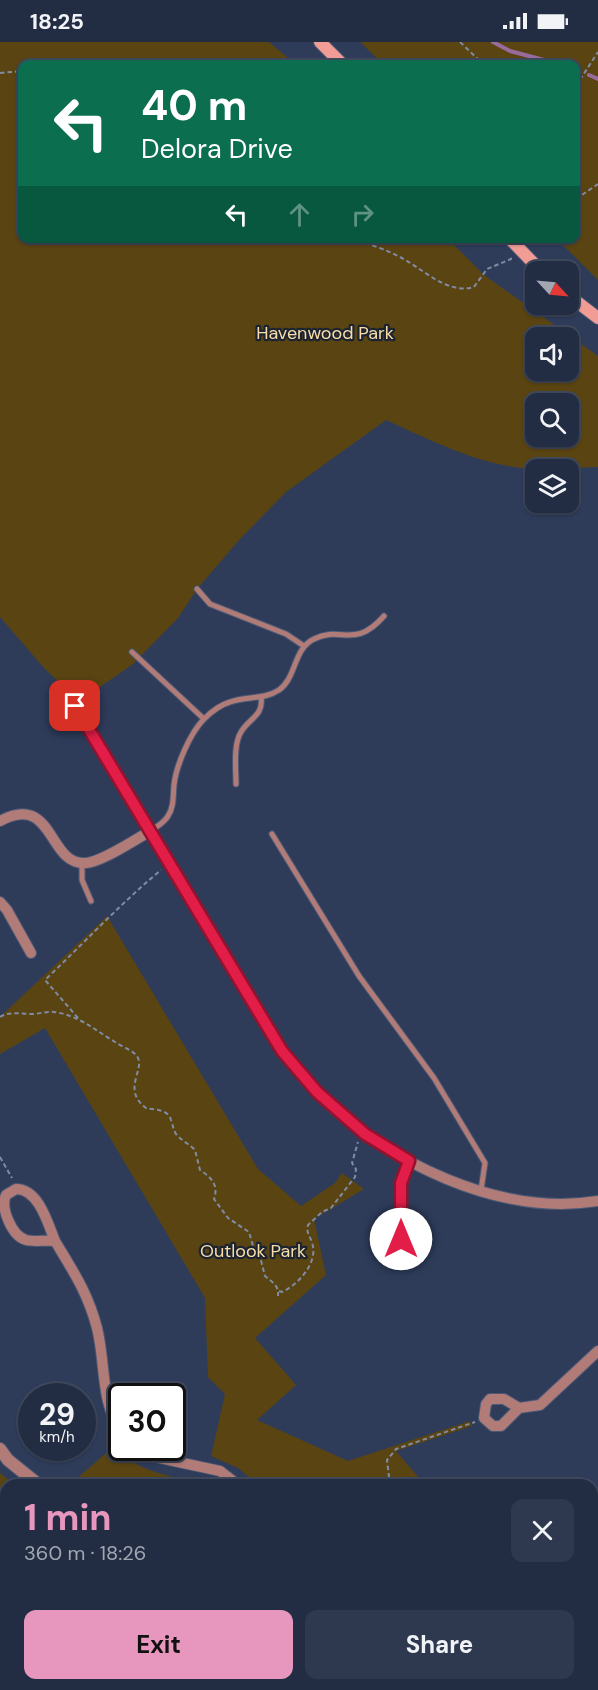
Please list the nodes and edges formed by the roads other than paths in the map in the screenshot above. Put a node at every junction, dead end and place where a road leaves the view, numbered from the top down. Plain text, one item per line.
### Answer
1 (320, 42) edge
2 (338, 60) edge
3 (507, 244) edge
4 (528, 261) edge
5 (579, 303) edge
6 (598, 318) edge
7 (197, 589) dead end
8 (384, 616) dead end
9 (304, 646) junction
10 (132, 652) dead end
11 (261, 697) junction
12 (75, 706) dead end
13 (204, 719) junction
14 (236, 784) dead end
15 (0, 821) edge
16 (149, 832) junction
17 (272, 834) dead end
18 (82, 864) junction
19 (91, 901) dead end
20 (0, 902) edge
21 (31, 953) dead end
22 (409, 1161) junction
23 (481, 1190) junction
24 (598, 1201) edge
25 (55, 1241) junction
26 (399, 1258) dead end
27 (598, 1351) edge
28 (108, 1404) edge
29 (519, 1408) junction
30 (0, 1449) edge
31 (177, 1461) edge
32 (32, 1479) edge
33 (230, 1479) edge

1 - 2 main road
3 - 4 main road
5 - 6 main road
7 - 9 lane
8 - 9 lane
9 - 11 lane
10 - 13 lane
11 - 13 lane
11 - 14 lane
12 - 16 street
13 - 16 lane
15 - 18 street
16 - 18 street
16 - 22 street
17 - 23 lane
18 - 19 lane
20 - 21 street
22 - 23 street
22 - 26 street
23 - 24 street
25 - 25 street
25 - 28 street
27 - 29 street
29 - 29 street
30 - 32 street
31 - 33 street

